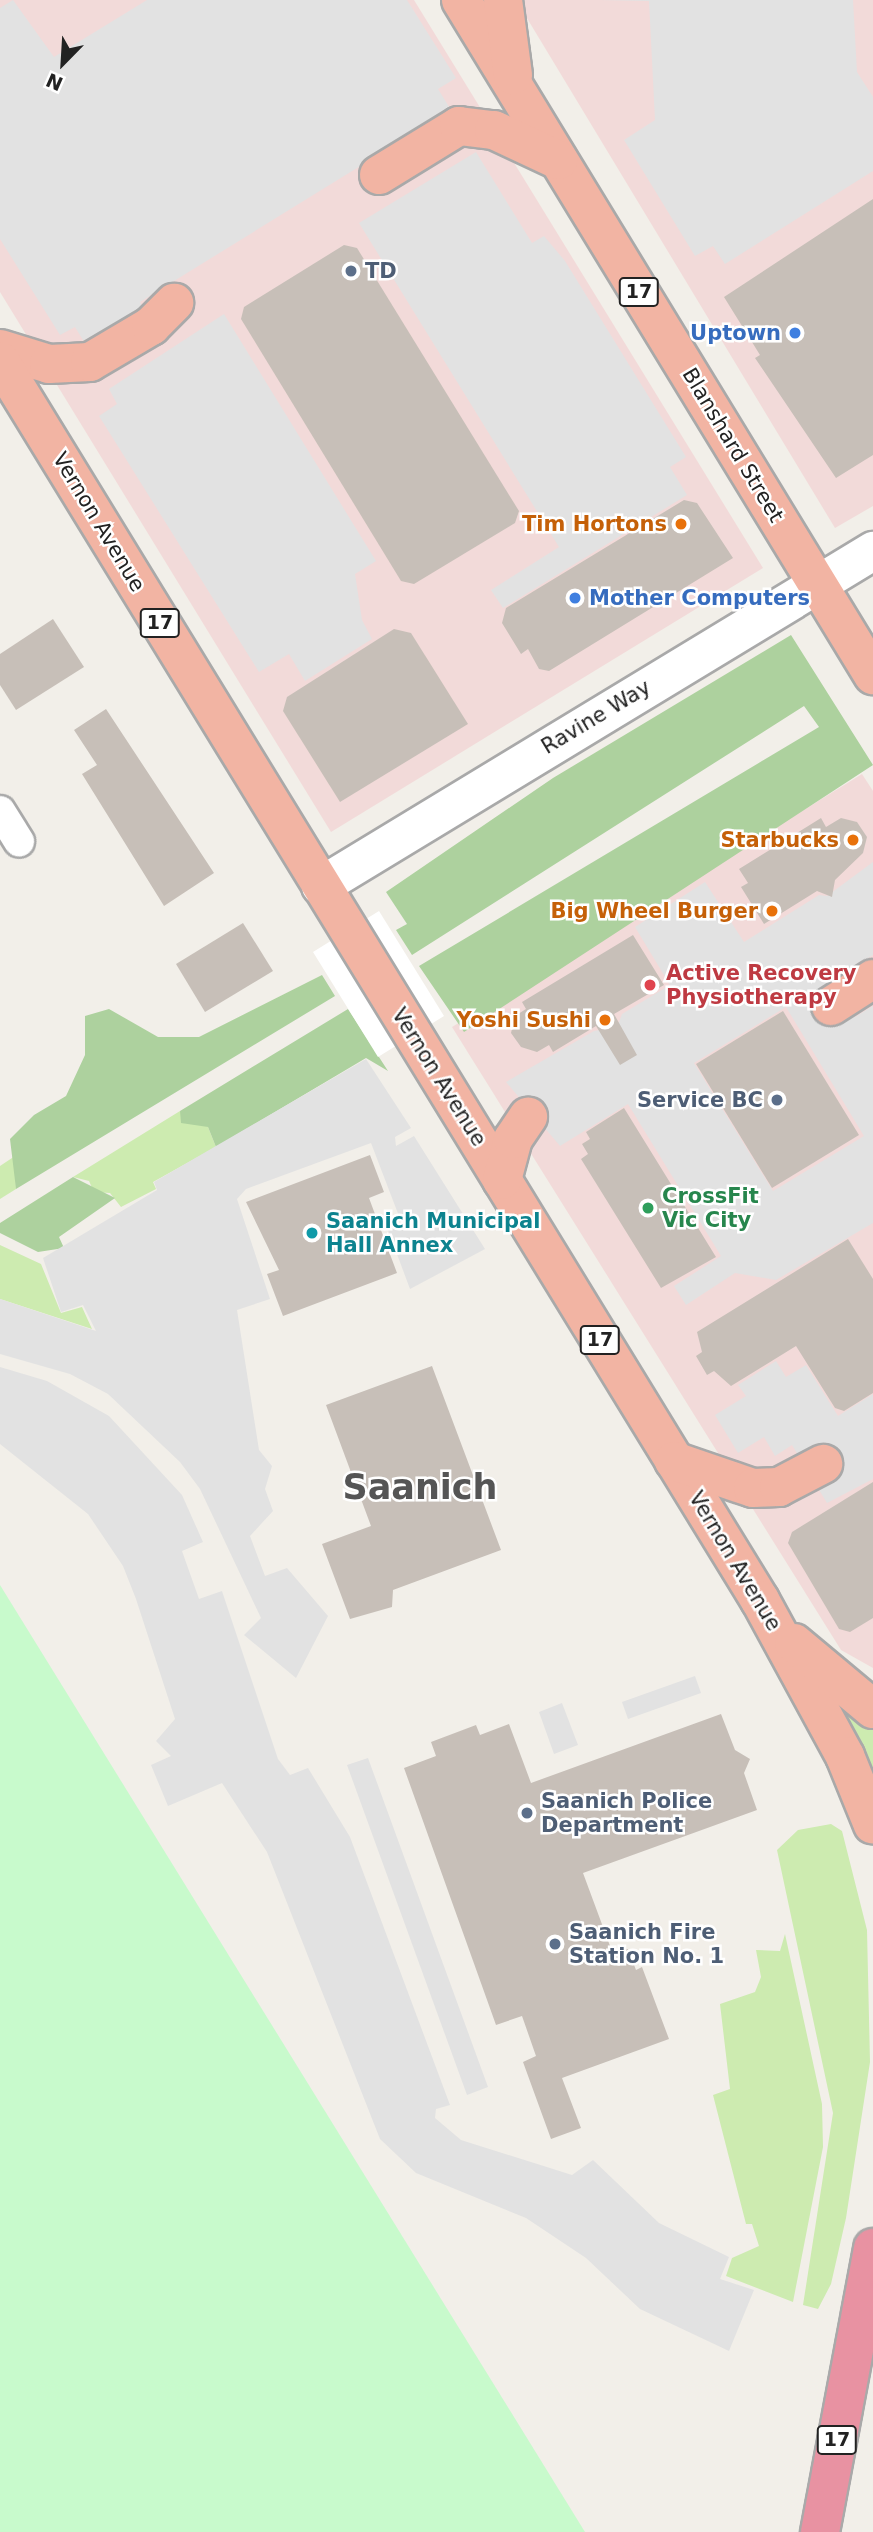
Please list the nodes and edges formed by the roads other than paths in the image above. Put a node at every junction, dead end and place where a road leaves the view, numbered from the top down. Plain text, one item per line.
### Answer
1 (461, 0) edge
2 (503, 0) edge
3 (514, 88) junction
4 (558, 160) junction
5 (379, 176) dead end
6 (174, 303) dead end
7 (0, 349) edge
8 (0, 361) edge
9 (873, 551) edge
10 (818, 583) junction
11 (873, 675) edge
12 (0, 811) edge
13 (19, 842) dead end
14 (321, 886) junction
15 (873, 979) edge
16 (831, 1006) dead end
17 (528, 1116) dead end
18 (502, 1180) junction
19 (674, 1461) junction
20 (823, 1464) dead end
21 (774, 1626) junction
22 (873, 1709) edge
23 (869, 1812) edge
24 (873, 2248) edge
25 (820, 2532) edge

1 - 3 highway, Blanshard Street / 17
2 - 3 highway
3 - 4 highway, Blanshard Street / 17
4 - 5 highway
4 - 10 highway, Blanshard Street / 17
6 - 7 highway
8 - 14 highway, Vernon Avenue / 17
9 - 10 street, Ravine Way
10 - 11 highway, Blanshard Street / 17
10 - 14 street, Ravine Way
12 - 13 street
14 - 18 highway, Vernon Avenue / 17
15 - 16 highway
17 - 18 highway
18 - 19 highway, Vernon Avenue / 17
19 - 20 highway
19 - 21 highway, Vernon Avenue / 17
21 - 22 highway
21 - 23 highway, Vernon Avenue / 17
24 - 25 highway, 17

